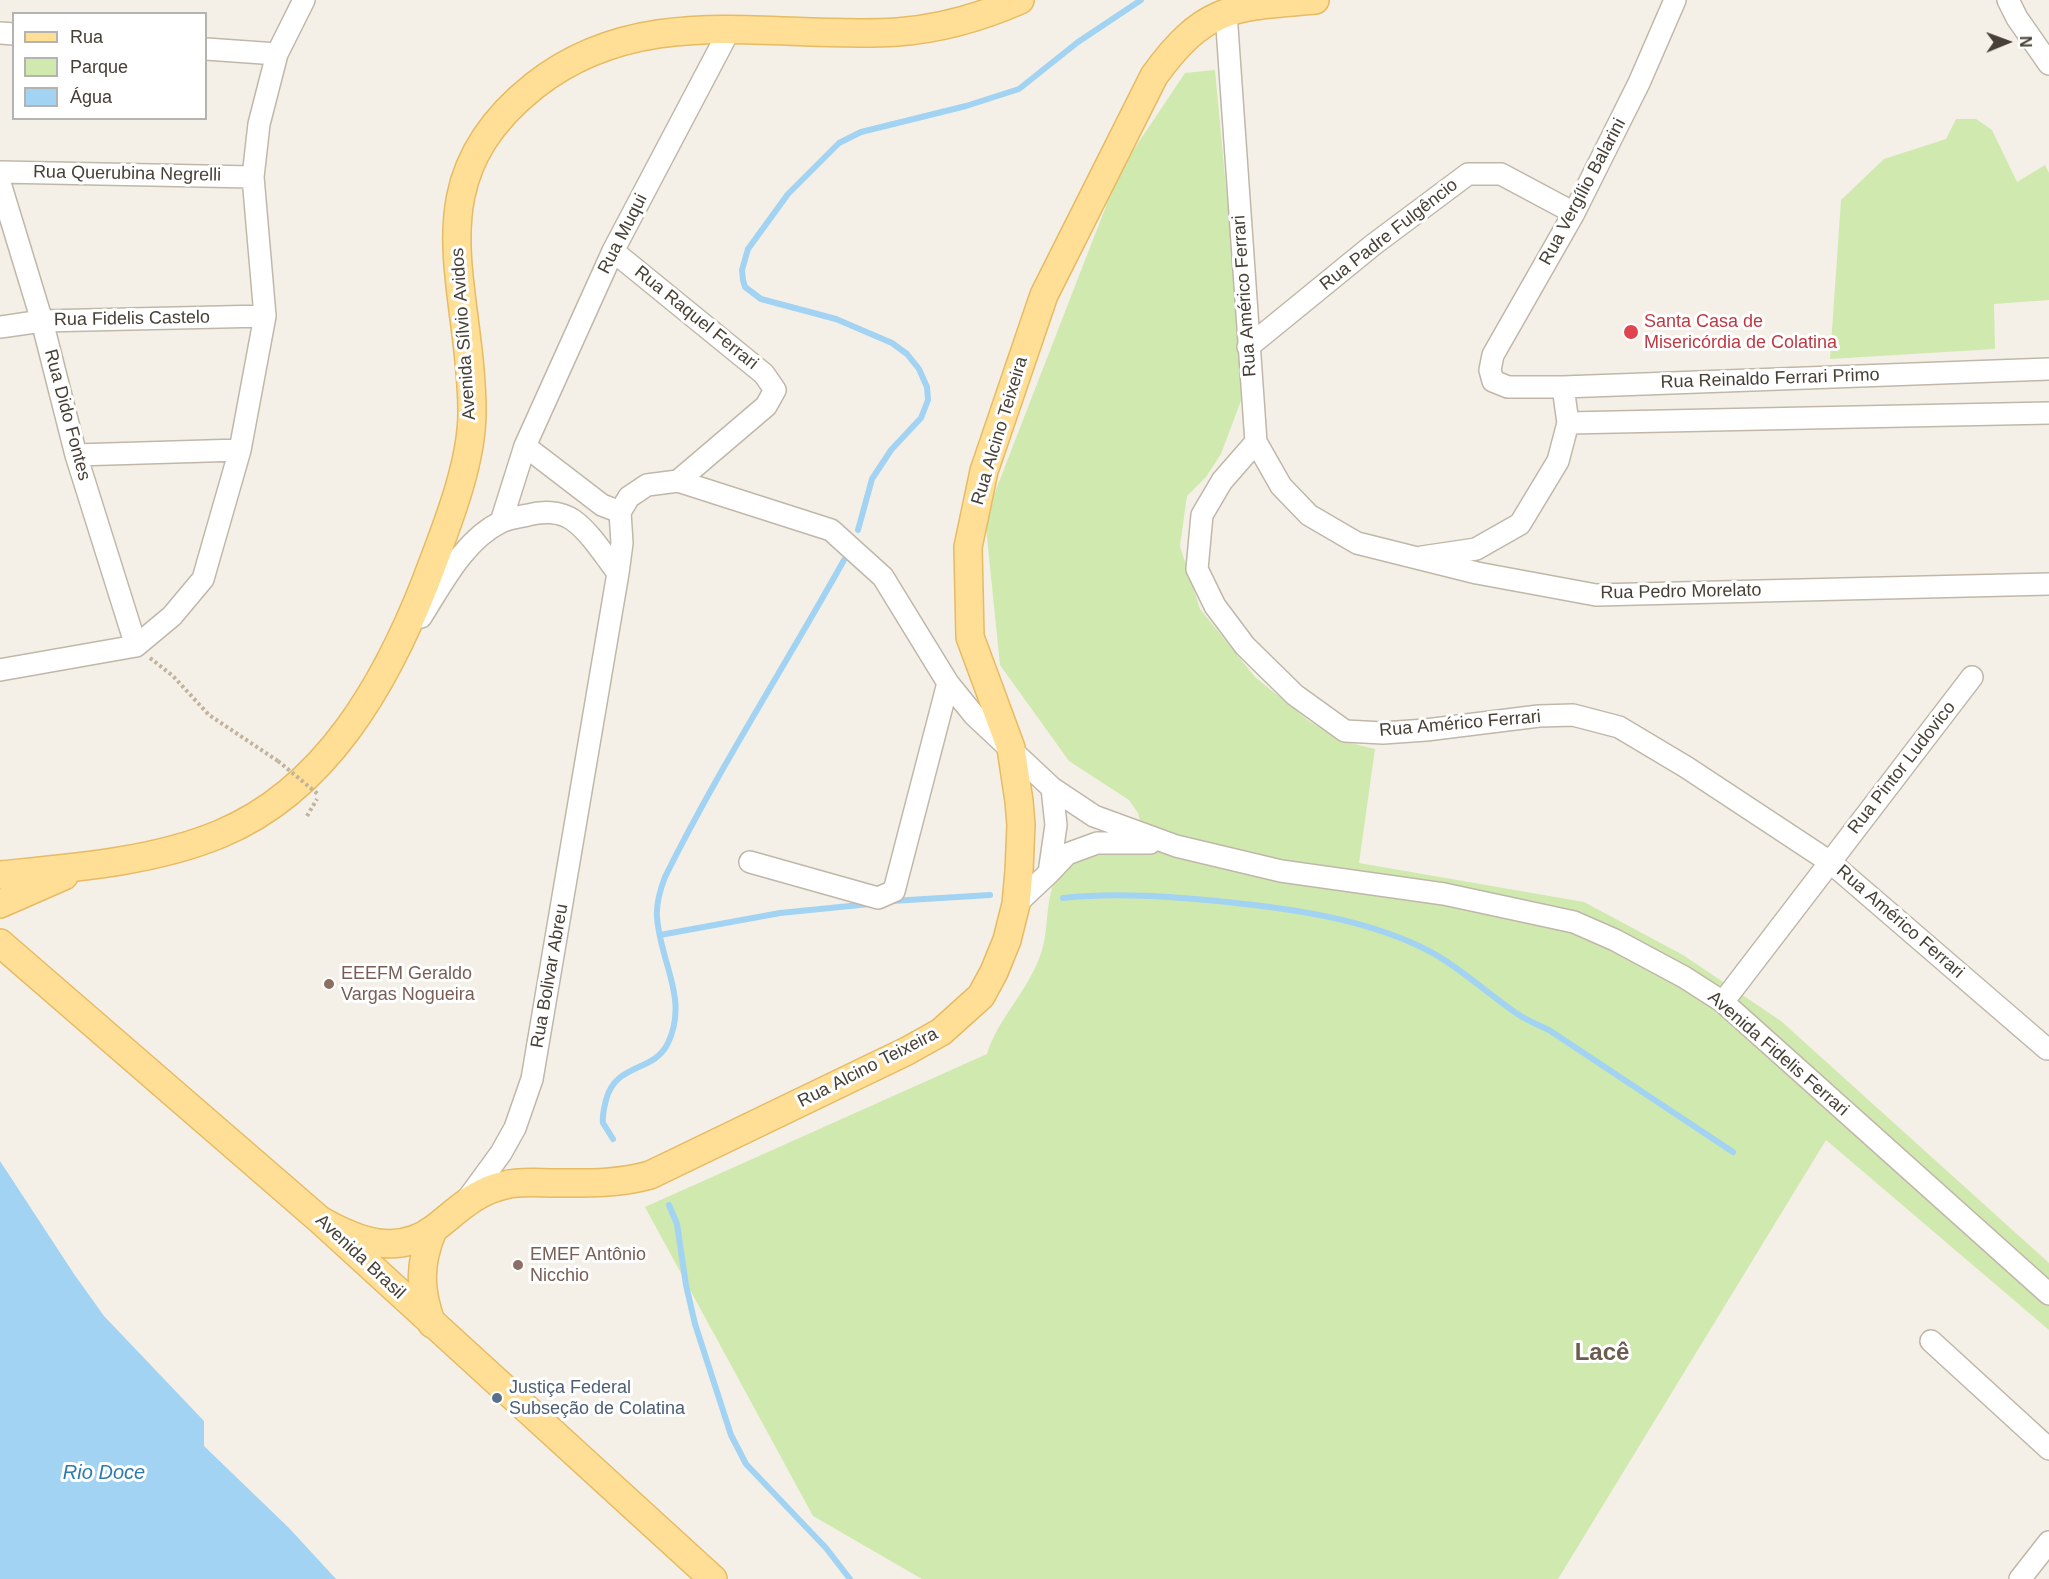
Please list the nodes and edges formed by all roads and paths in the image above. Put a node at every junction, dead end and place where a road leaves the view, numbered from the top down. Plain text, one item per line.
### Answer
1 (304, 0) edge
2 (1020, 0) edge
3 (1316, 0) edge
4 (1675, 0) edge
5 (2008, 0) edge
6 (1226, 13) junction
7 (731, 27) junction
8 (207, 49) edge
9 (277, 54) junction
10 (2049, 64) edge
11 (0, 172) edge
12 (253, 177) junction
13 (0, 183) edge
14 (1574, 213) junction
15 (613, 251) junction
16 (265, 316) junction
17 (42, 321) junction
18 (0, 327) edge
19 (1248, 347) junction
20 (2049, 369) edge
21 (1493, 381) joint
22 (1563, 387) junction
23 (2049, 413) edge
24 (1568, 423) junction
25 (1256, 442) junction
26 (525, 446) junction
27 (240, 450) junction
28 (76, 455) junction
29 (678, 481) junction
30 (611, 509) junction
31 (572, 519) junction
32 (501, 522) junction
33 (1410, 558) junction
34 (618, 573) junction
35 (2049, 584) edge
36 (136, 646) junction
37 (0, 669) edge
38 (383, 675) junction
39 (1972, 677) dead end
40 (948, 682) junction
41 (1011, 748) junction
42 (1052, 788) junction
43 (307, 816) dead end
44 (1176, 846) junction
45 (750, 862) dead end
46 (1830, 862) junction
47 (82, 867) junction
48 (1049, 873) junction
49 (0, 875) edge
50 (1016, 903) junction
51 (0, 904) edge
52 (0, 935) edge
53 (9, 949) edge
54 (1723, 1002) junction
55 (2047, 1049) dead end
56 (466, 1202) junction
57 (320, 1220) junction
58 (433, 1230) junction
59 (2049, 1294) edge
60 (433, 1325) junction
61 (1931, 1341) dead end
62 (2049, 1449) edge
63 (2049, 1542) edge
64 (713, 1579) edge
65 (2020, 1579) edge

1 - 9 street
2 - 7 main road, Avenida Sílvio Avidos
3 - 6 main road, Rua Alcino Teixeira
4 - 14 street, Rua Vergílio Balarini
5 - 10 street
6 - 19 street, Rua Américo Ferrari
6 - 41 main road, Rua Alcino Teixeira
7 - 15 street, Rua Muqui
7 - 38 main road, Avenida Sílvio Avidos
8 - 9 street
9 - 12 street
11 - 12 street, Rua Querubina Negrelli
12 - 16 street
13 - 17 street, Rua Dido Fontes
14 - 19 street, Rua Padre Fulgêncio
14 - 21 street, Rua Vergílio Balarini
15 - 26 street, Rua Muqui
15 - 29 street, Rua Raquel Ferrari
16 - 17 street, Rua Fidelis Castelo
16 - 27 street
17 - 18 street, Rua Fidelis Castelo
17 - 28 street, Rua Dido Fontes
19 - 25 street, Rua Américo Ferrari
20 - 22 street, Rua Reinaldo Ferrari Primo
21 - 22 street, Rua Reinaldo Ferrari Primo
22 - 24 street
23 - 24 street
24 - 33 street
25 - 33 street, Rua Pedro Morelato
25 - 46 street, Rua Américo Ferrari
26 - 30 street
26 - 32 street, Rua Muqui
27 - 28 street
27 - 36 street
28 - 36 street, Rua Dido Fontes
29 - 30 street
29 - 40 street, Avenida Fidelis Ferrari
30 - 31 street
30 - 34 street, Rua Bolivar Abreu
31 - 32 street
31 - 34 street
32 - 38 street
33 - 35 street, Rua Pedro Morelato
34 - 56 street, Rua Bolivar Abreu
36 - 37 street
36 - 43 path, bridge
38 - 47 main road, Avenida Sílvio Avidos
39 - 46 street, Rua Pintor Ludovico
40 - 41 street, Avenida Fidelis Ferrari
40 - 45 street
41 - 42 street, Avenida Fidelis Ferrari
41 - 50 main road, Rua Alcino Teixeira
42 - 44 street, Avenida Fidelis Ferrari
42 - 48 street
44 - 48 street, Avenida Fidelis Ferrari
44 - 54 street, Avenida Fidelis Ferrari
46 - 54 street, Rua Pintor Ludovico
46 - 55 street, Rua Américo Ferrari
47 - 49 main road, Avenida Sílvio Avidos
47 - 51 main road
48 - 50 street, Avenida Fidelis Ferrari
50 - 56 main road, Rua Alcino Teixeira
52 - 53 main road, Avenida Brasil
53 - 57 main road, Avenida Brasil
54 - 59 street, Avenida Fidelis Ferrari
56 - 58 main road, Rua Bolivar Abreu
57 - 58 main road, Rua Bolivar Abreu
57 - 60 main road, Avenida Brasil
58 - 60 main road
60 - 64 main road, Avenida Brasil
61 - 62 street
63 - 65 street

